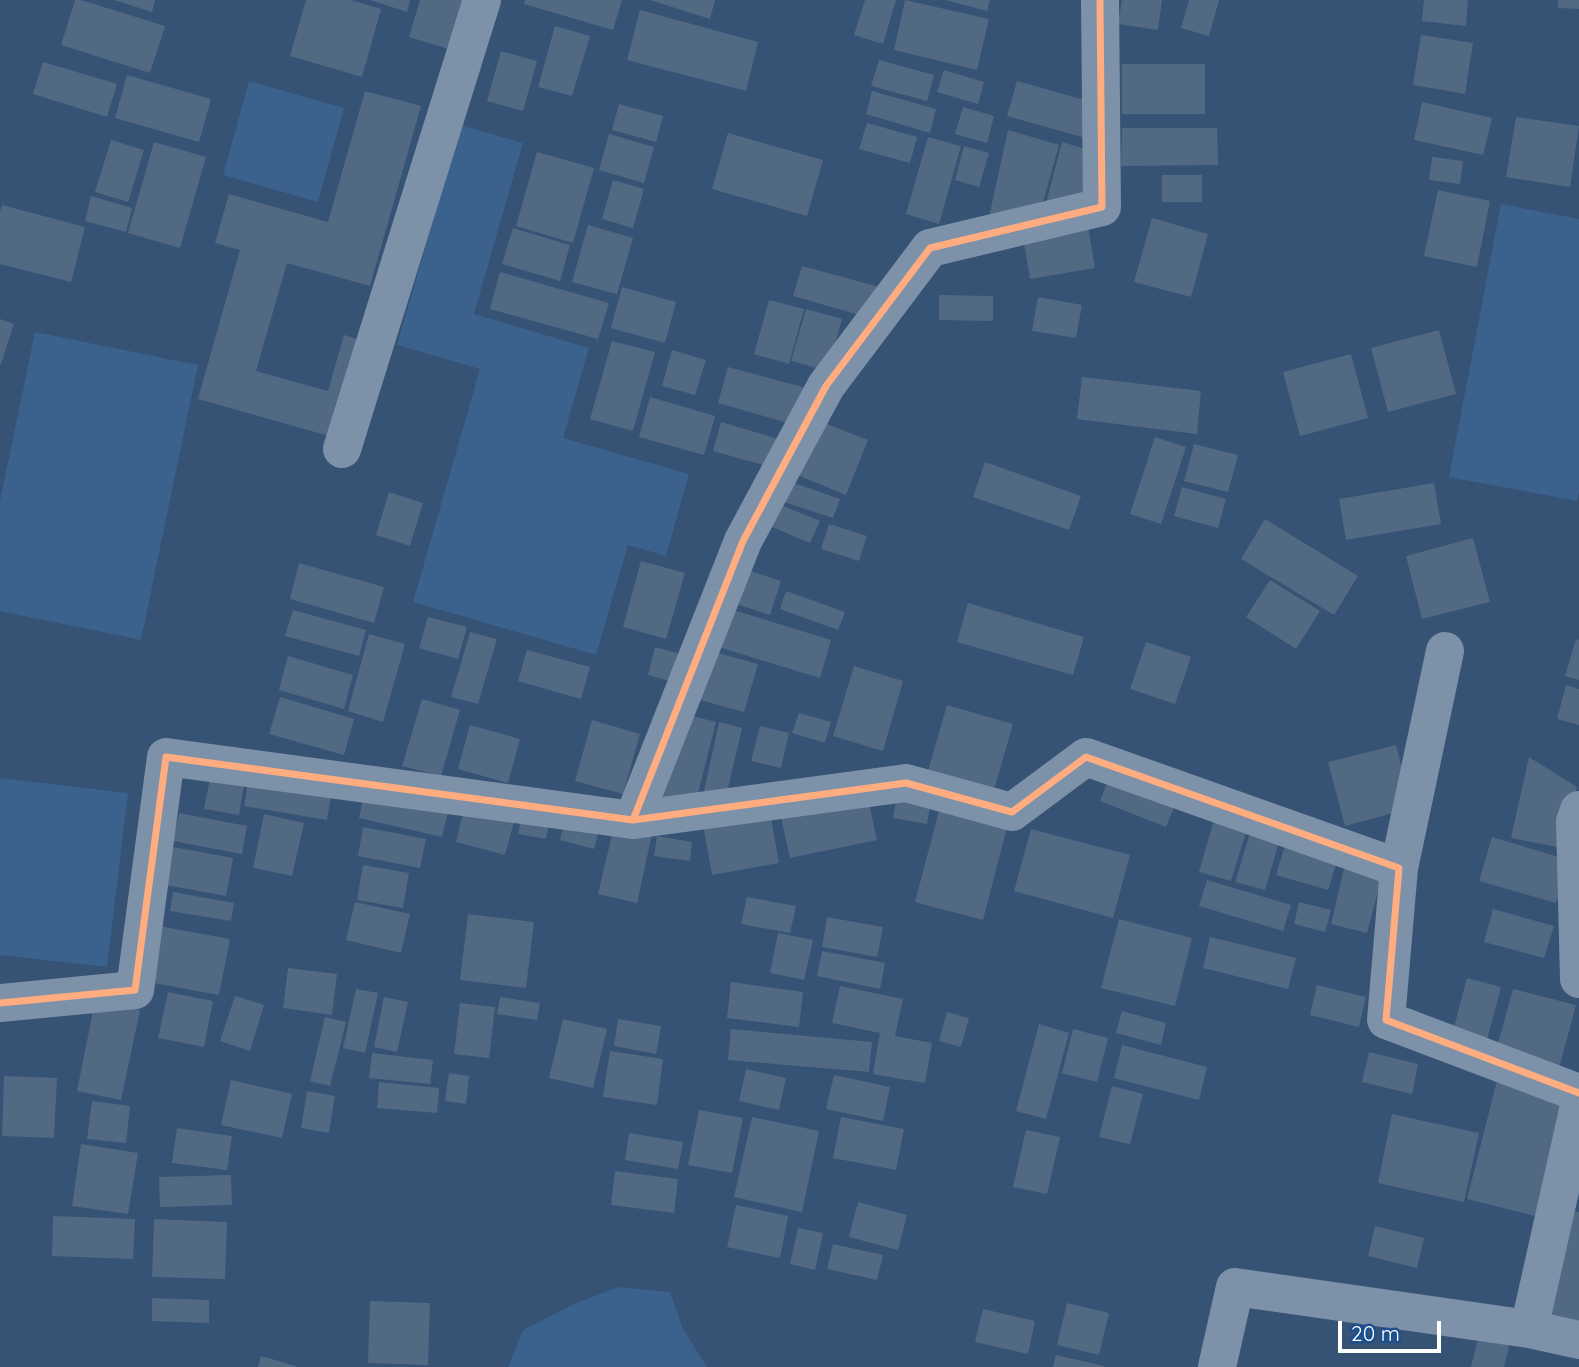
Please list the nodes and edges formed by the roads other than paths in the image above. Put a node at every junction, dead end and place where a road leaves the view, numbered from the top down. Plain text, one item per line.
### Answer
1 (482, 0) edge
2 (1100, 0) edge
3 (342, 449) dead end
4 (1445, 650) dead end
5 (1579, 810) edge
6 (633, 820) junction
7 (1399, 868) junction
8 (1579, 979) edge
9 (0, 1003) edge
10 (1579, 1093) edge
11 (1579, 1107) edge
12 (1529, 1329) junction
13 (1579, 1340) edge
14 (1217, 1367) edge

1 - 3 street
2 - 6 street
4 - 7 street
5 - 8 street
6 - 7 street
6 - 9 street
7 - 10 street
11 - 12 street
12 - 13 street
12 - 14 street

